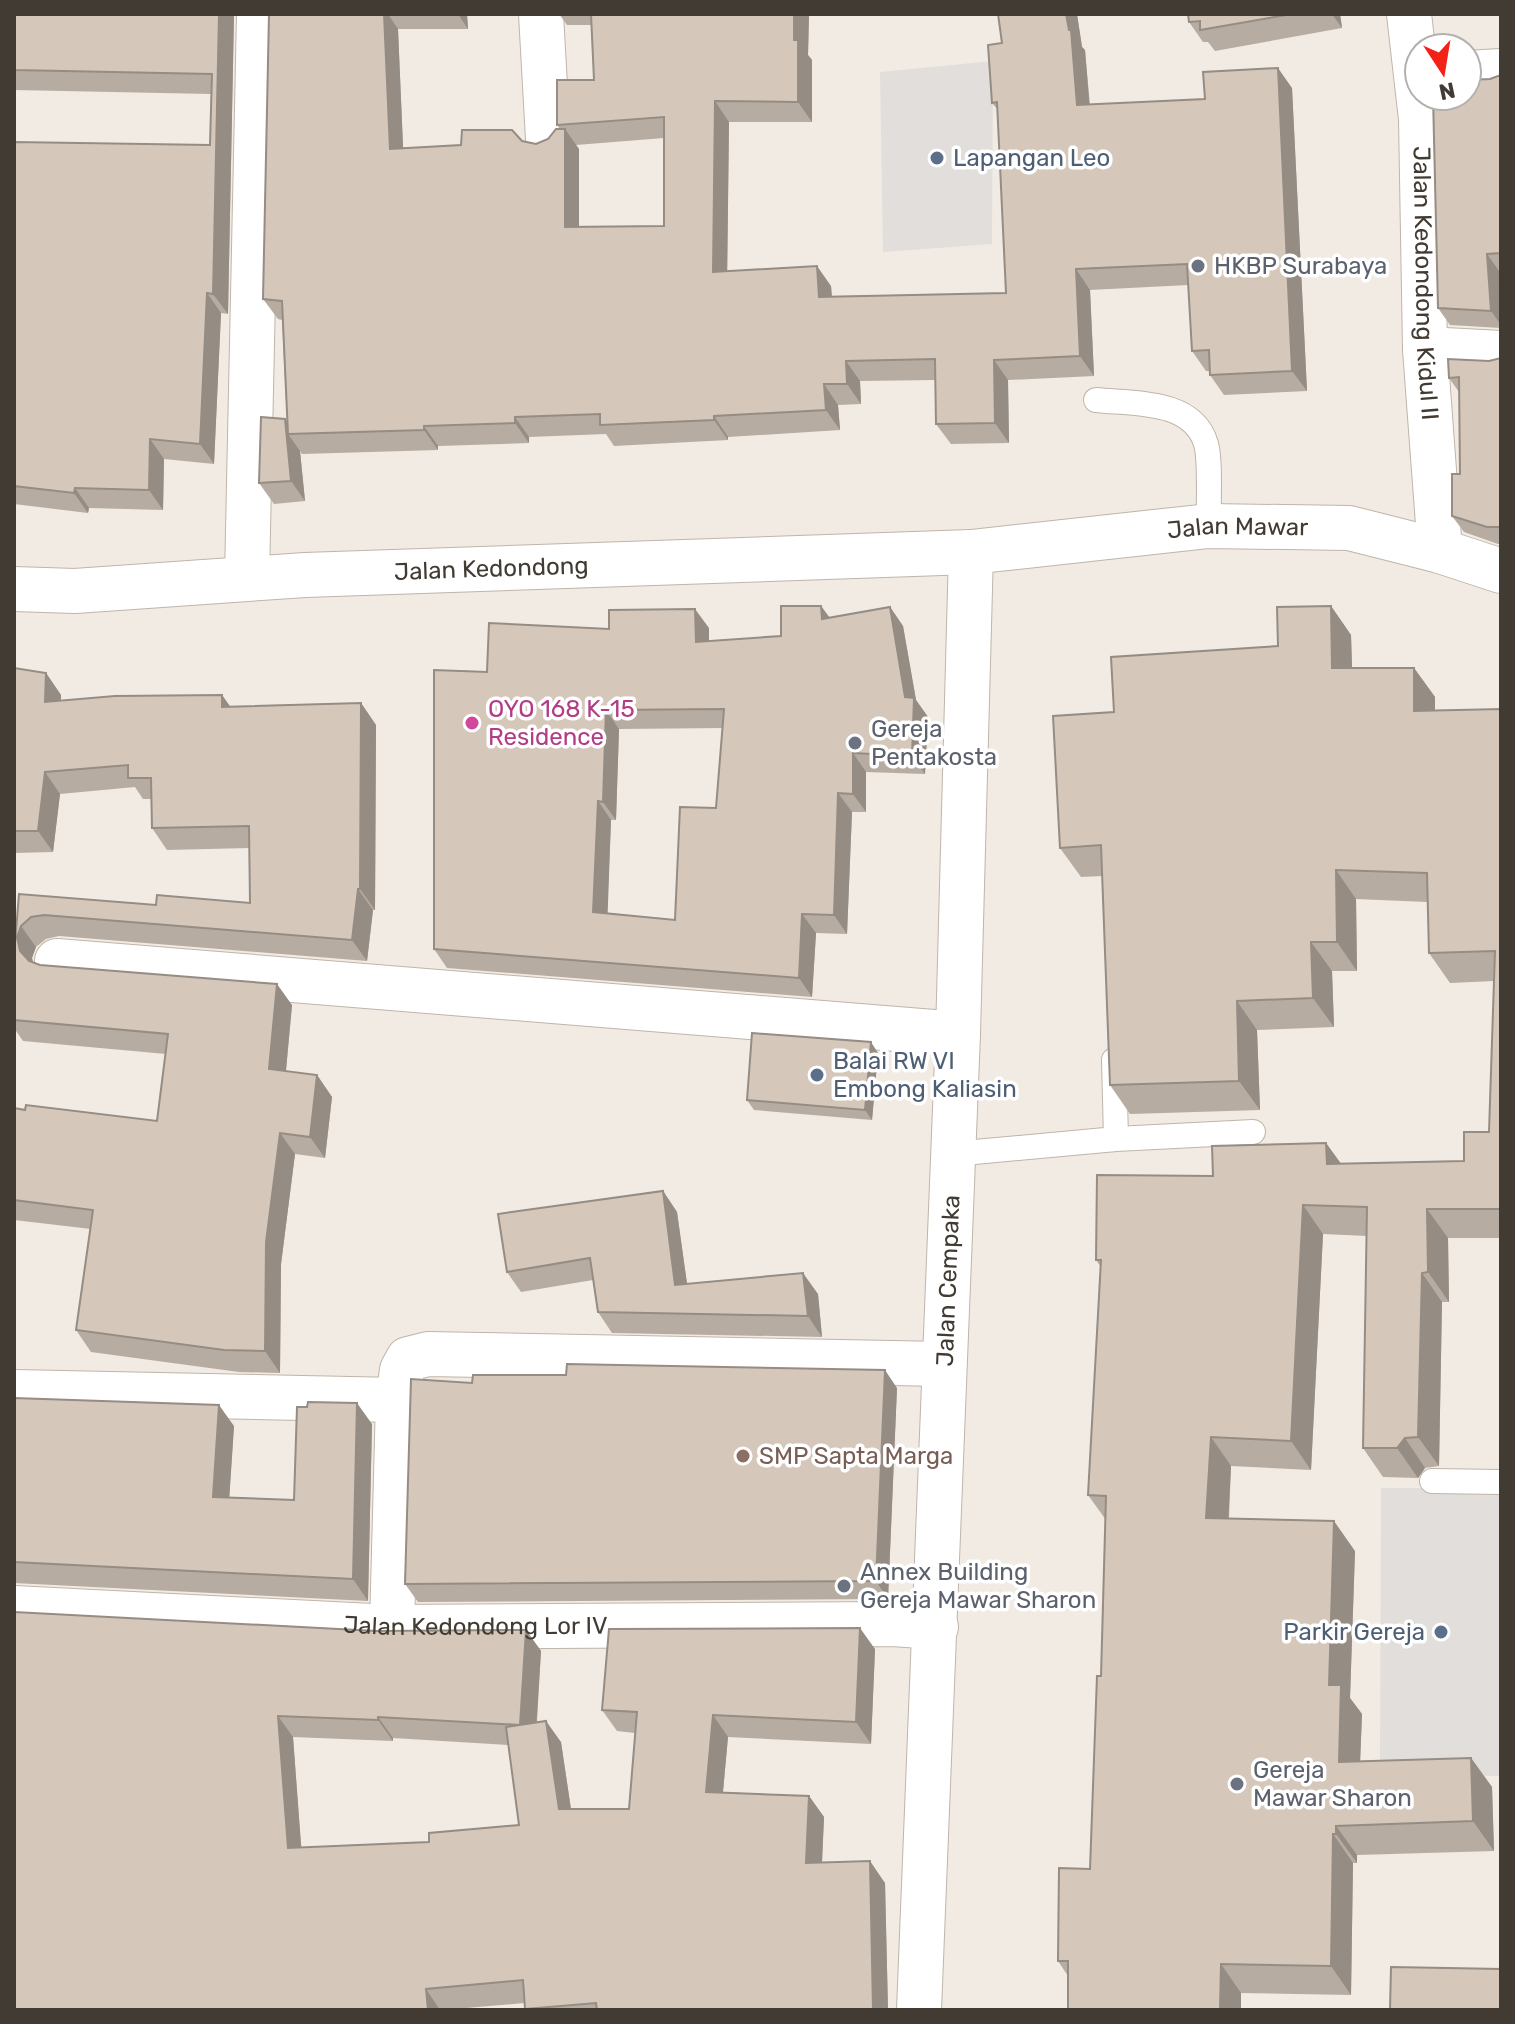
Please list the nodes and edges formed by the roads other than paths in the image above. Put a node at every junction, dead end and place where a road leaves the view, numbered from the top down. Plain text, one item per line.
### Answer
1 (259, 14) edge
2 (541, 14) edge
3 (1421, 112) edge
4 (548, 139) edge
5 (1425, 349) junction
6 (1501, 353) edge
7 (1096, 400) dead end
8 (1209, 526) junction
9 (1440, 551) junction
10 (971, 552) junction
11 (1501, 571) edge
12 (247, 578) junction
13 (14, 589) edge
14 (57, 961) dead end
15 (1113, 1032) edge
16 (958, 1034) junction
17 (1253, 1132) dead end
18 (1116, 1139) junction
19 (953, 1154) junction
20 (944, 1364) junction
21 (14, 1392) edge
22 (398, 1400) junction
23 (1432, 1481) dead end
24 (1501, 1482) edge
25 (14, 1608) edge
26 (392, 1627) junction
27 (936, 1627) junction
28 (919, 2010) edge

1 - 12 street
2 - 4 street
3 - 5 street, Jalan Kedondong Kidul II
5 - 6 street
5 - 9 street, Jalan Kedondong Kidul II
7 - 8 lane
8 - 9 street, Jalan Mawar
8 - 10 street, Jalan Mawar
9 - 11 street, Jalan Mawar
10 - 12 street, Jalan Kedondong
10 - 16 street, Jalan Cempaka
12 - 13 street, Jalan Kedondong
14 - 16 street
15 - 18 lane
16 - 19 street, Jalan Cempaka
17 - 18 lane
18 - 19 lane
19 - 20 street, Jalan Cempaka
20 - 22 street
20 - 27 street, Jalan Cempaka
21 - 22 street
22 - 26 street
23 - 24 lane
25 - 26 street, Jalan Kedondong Lor IV
26 - 27 street, Jalan Kedondong Lor IV
27 - 28 street, Jalan Cempaka

